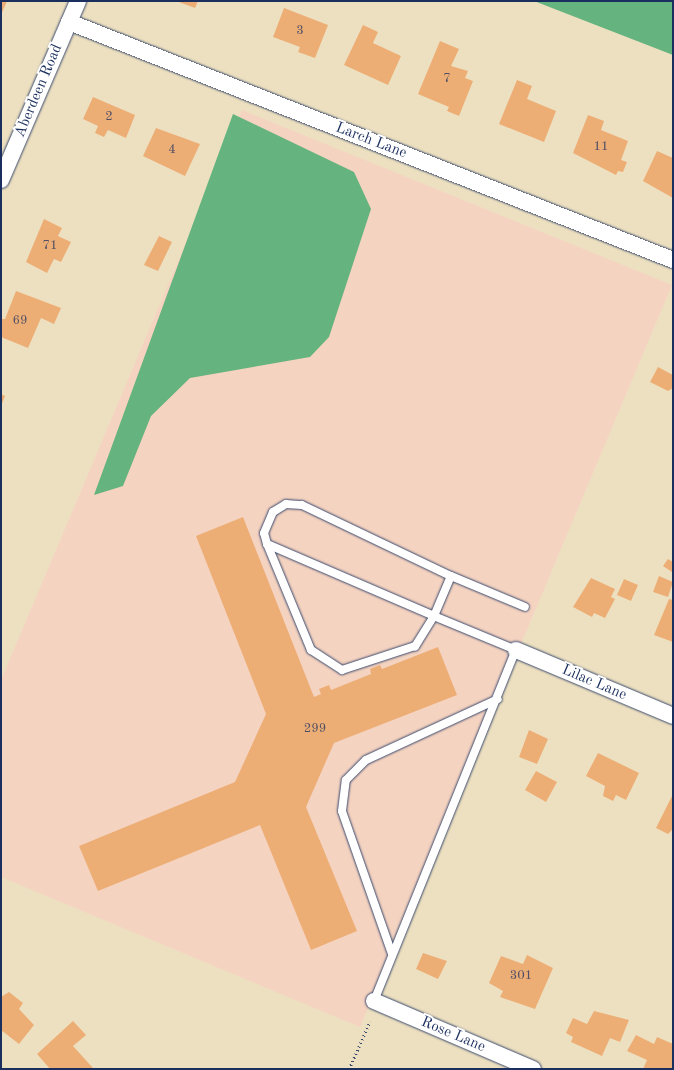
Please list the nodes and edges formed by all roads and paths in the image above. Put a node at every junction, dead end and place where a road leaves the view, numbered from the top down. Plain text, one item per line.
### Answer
1 (78, 1) edge
2 (69, 22) junction
3 (1, 180) edge
4 (673, 260) edge
5 (267, 544) junction
6 (451, 576) junction
7 (525, 607) dead end
8 (434, 616) junction
9 (516, 650) junction
10 (498, 699) junction
11 (673, 716) edge
12 (392, 954) junction
13 (374, 1001) joint
14 (370, 1021) dead end
15 (349, 1069) edge
16 (533, 1069) edge

1 - 2 street, Aberdeen Road
2 - 3 street, Aberdeen Road
2 - 4 street, Larch Lane
5 - 6 lane
5 - 8 lane
5 - 8 lane
6 - 7 lane
6 - 8 lane
8 - 9 lane
9 - 10 lane
9 - 11 street, Lilac Lane
10 - 12 lane
10 - 12 lane
12 - 13 lane
13 - 16 street, Rose Lane
14 - 15 path

